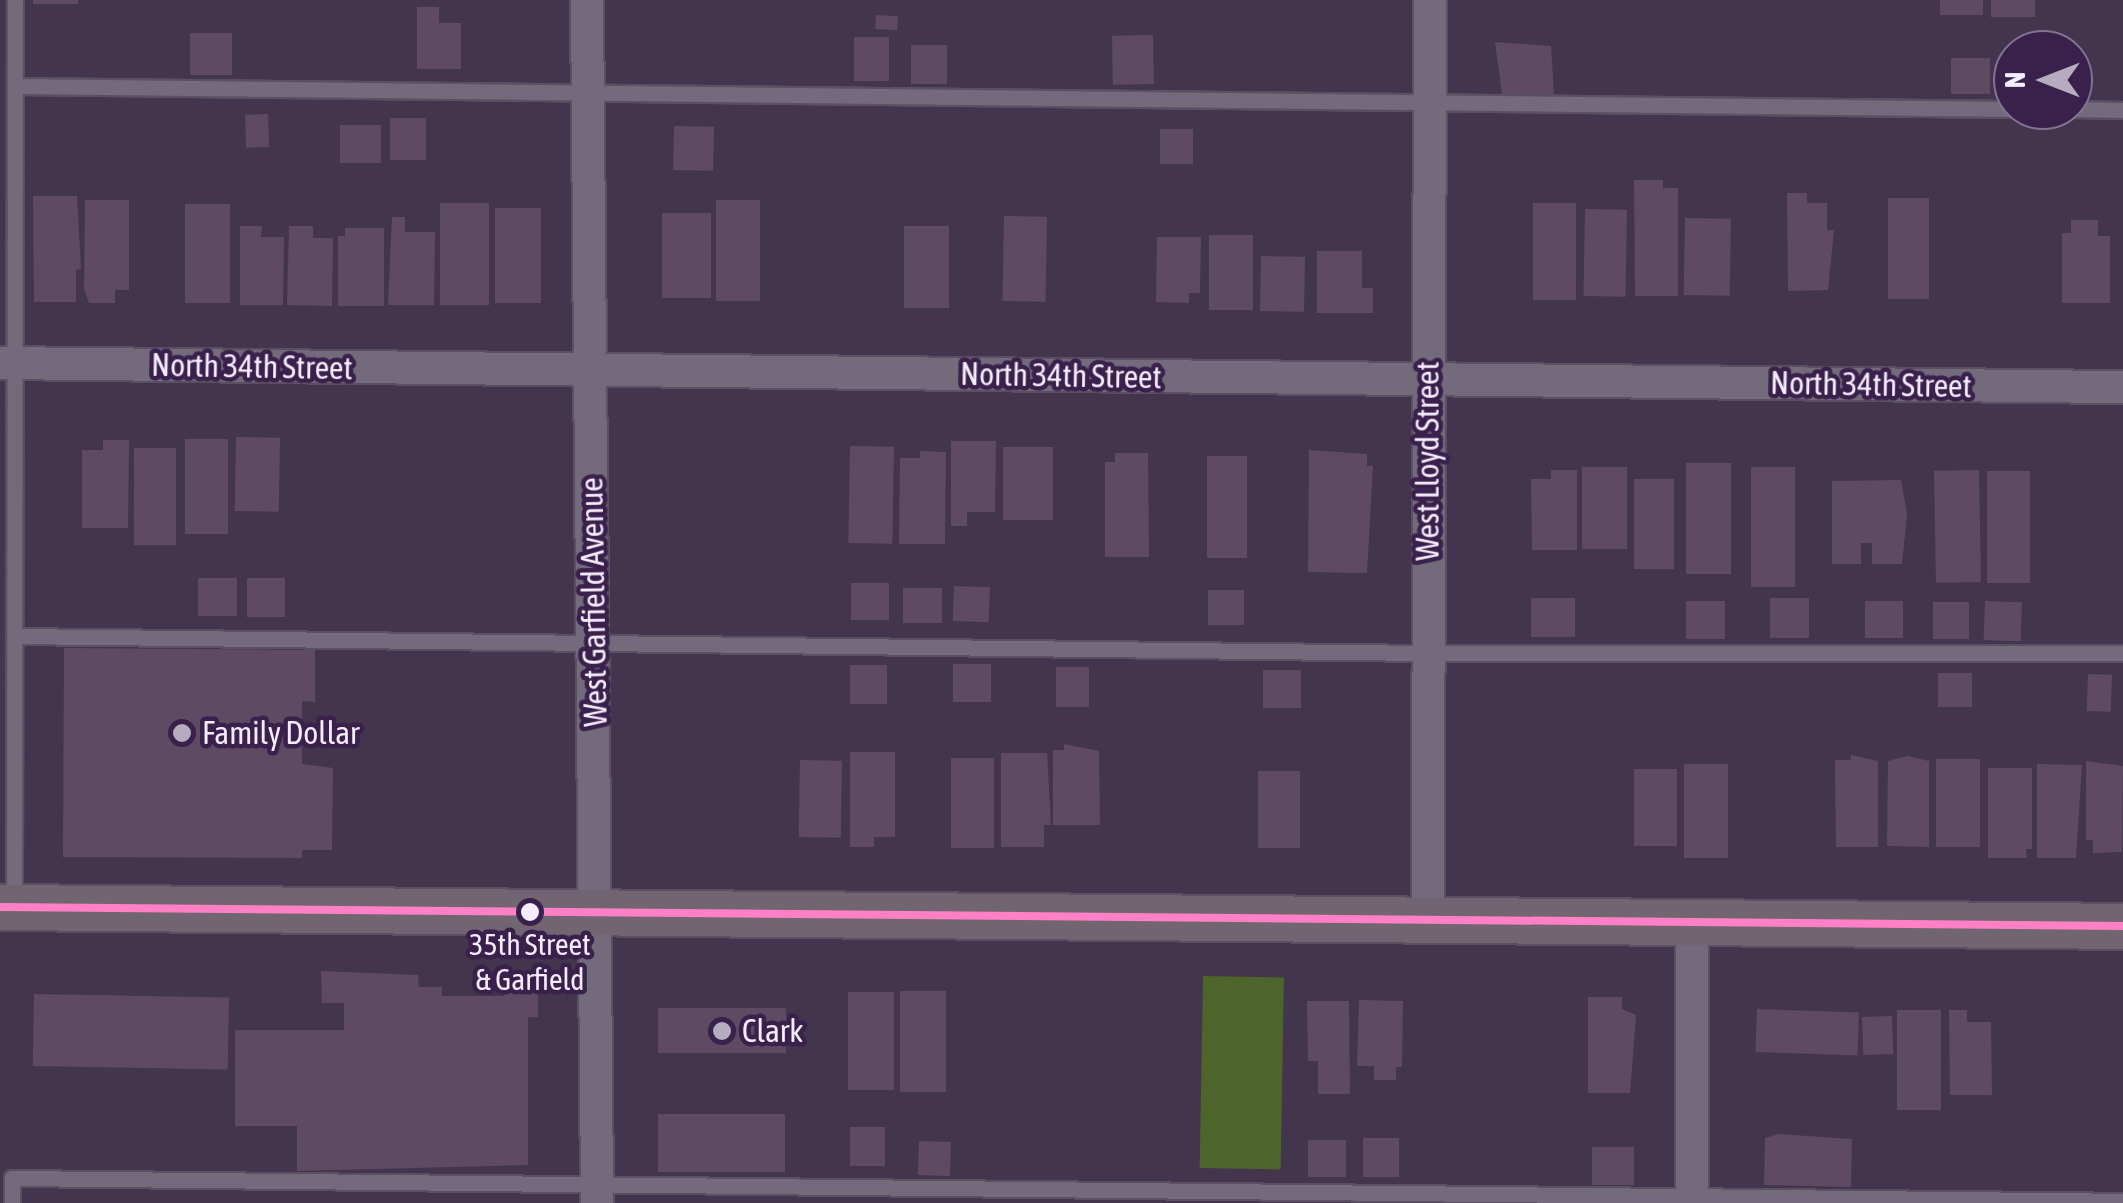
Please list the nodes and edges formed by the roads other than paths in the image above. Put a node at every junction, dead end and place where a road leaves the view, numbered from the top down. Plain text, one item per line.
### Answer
1 (15, 0) edge
2 (587, 0) edge
3 (1430, 0) edge
4 (16, 86) junction
5 (588, 95) junction
6 (1428, 104) junction
7 (1993, 109) edge
8 (2093, 109) edge
9 (2123, 110) edge
10 (9, 364) edge
11 (591, 369) junction
12 (1428, 380) junction
13 (2123, 387) edge
14 (16, 636) junction
15 (594, 639) junction
16 (2123, 652) edge
17 (1428, 653) junction
18 (7, 907) edge
19 (599, 914) junction
20 (1428, 922) junction
21 (1692, 923) junction
22 (2123, 926) edge
23 (597, 1195) edge
24 (1692, 1199) edge
25 (2123, 1201) edge
26 (12, 1203) edge

1 - 4 lane
2 - 5 street, West Garfield Avenue
3 - 6 street, West Lloyd Street
4 - 5 lane
4 - 10 lane
5 - 6 lane
5 - 11 street, West Garfield Avenue
6 - 7 lane
6 - 12 street, West Lloyd Street
8 - 9 lane
10 - 11 street, North 34th Street
10 - 14 lane
11 - 12 street, North 34th Street
11 - 15 street, West Garfield Avenue
12 - 13 street, North 34th Street
12 - 17 street, West Lloyd Street
14 - 15 lane
14 - 18 lane
15 - 17 lane
15 - 19 street, West Garfield Avenue
16 - 17 lane
17 - 20 street, West Lloyd Street
18 - 19 main road
19 - 20 main road
19 - 23 street, West Garfield Avenue
20 - 21 main road
21 - 22 main road
21 - 24 street
23 - 24 lane
23 - 26 lane
24 - 25 lane

